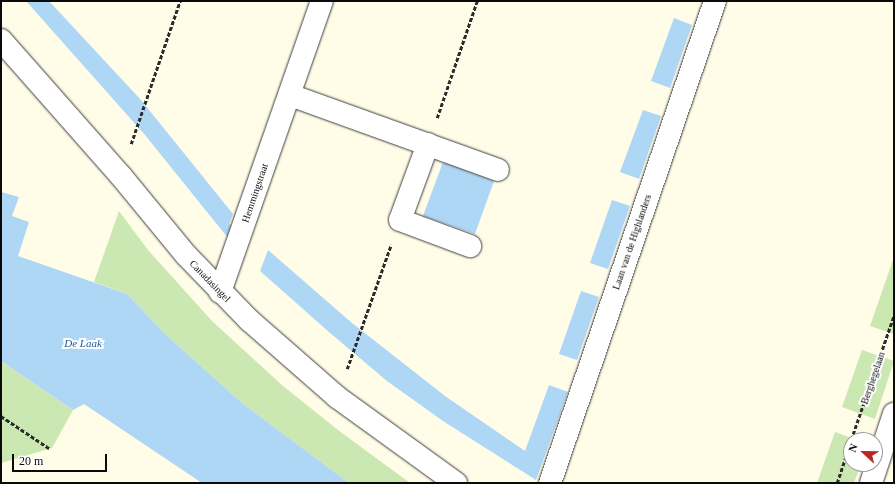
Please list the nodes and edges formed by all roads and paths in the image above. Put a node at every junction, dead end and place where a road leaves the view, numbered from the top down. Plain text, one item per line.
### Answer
1 (180, 1) edge
2 (322, 1) edge
3 (477, 1) edge
4 (715, 1) edge
5 (1, 40) edge
6 (290, 95) junction
7 (138, 126) dead end
8 (428, 144) junction
9 (498, 170) dead end
10 (400, 220) junction
11 (470, 246) dead end
12 (220, 292) junction
13 (894, 315) edge
14 (353, 353) dead end
15 (894, 414) edge
16 (1, 416) edge
17 (854, 432) edge
18 (49, 448) dead end
19 (843, 465) edge
20 (456, 483) edge
21 (550, 483) edge
22 (837, 483) edge
23 (871, 483) edge

1 - 7 path
2 - 6 street, Hemmingstraat
3 - 8 path
4 - 21 street, Laan van de Highlanders
5 - 12 street, Canadasingel
6 - 8 street
6 - 12 street, Hemmingstraat
8 - 9 street
8 - 10 street
10 - 11 street
10 - 14 path
12 - 20 street, Canadasingel
13 - 17 path, Berghegelaan
15 - 23 street
16 - 18 path
19 - 22 path, Berghegelaan

